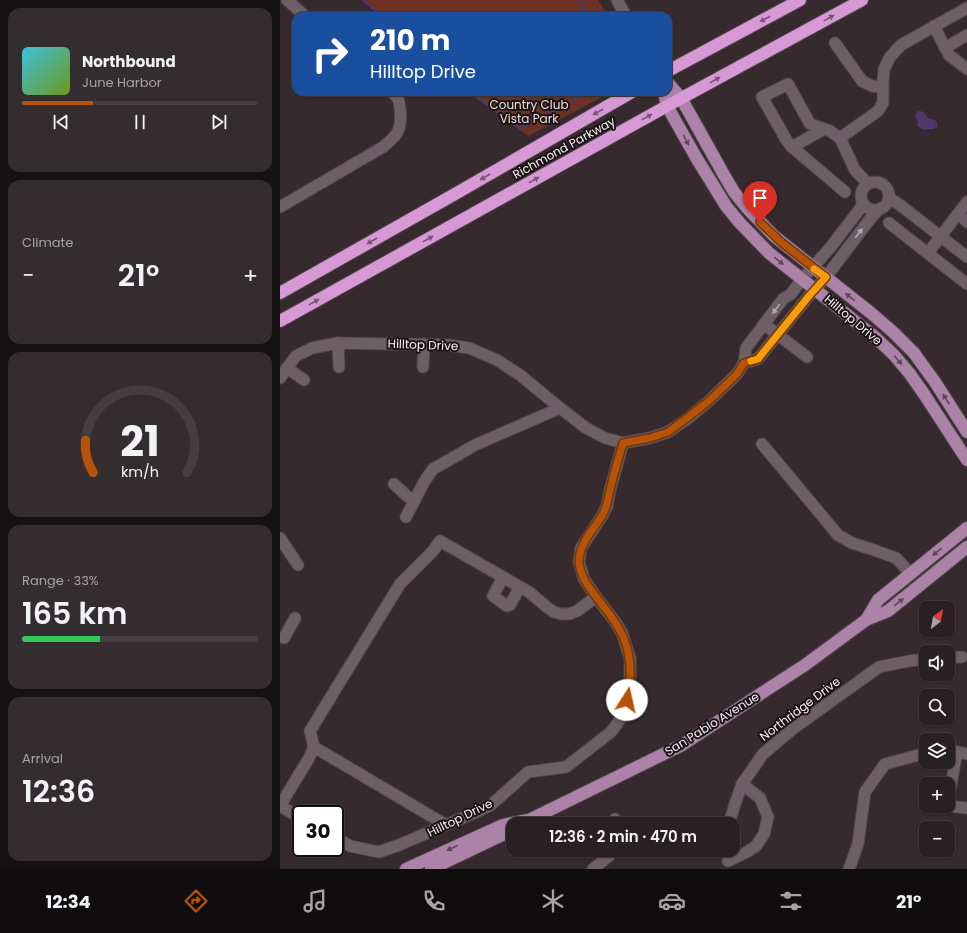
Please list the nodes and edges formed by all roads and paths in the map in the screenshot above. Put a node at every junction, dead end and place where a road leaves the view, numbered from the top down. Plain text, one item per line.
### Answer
1 (287, 0) edge
2 (617, 0) edge
3 (800, 0) edge
4 (862, 0) edge
5 (967, 8) edge
6 (300, 12) edge
7 (624, 12) edge
8 (934, 26) junction
9 (967, 35) edge
10 (835, 43) dead end
11 (945, 48) junction
12 (672, 69) edge
13 (967, 69) edge
14 (883, 87) junction
15 (672, 88) edge
16 (397, 96) edge
17 (625, 96) edge
18 (665, 96) edge
19 (681, 98) junction
20 (667, 106) junction
21 (824, 129) junction
22 (840, 138) junction
23 (792, 147) junction
24 (868, 184) junction
25 (845, 192) dead end
26 (889, 198) junction
27 (967, 202) edge
28 (864, 203) junction
29 (280, 207) edge
30 (878, 209) junction
31 (958, 214) junction
32 (967, 222) edge
33 (889, 223) dead end
34 (940, 236) junction
35 (928, 253) junction
36 (967, 257) edge
37 (813, 267) junction
38 (826, 277) junction
39 (802, 279) junction
40 (967, 284) edge
41 (815, 289) junction
42 (280, 293) edge
43 (280, 321) edge
44 (764, 324) junction
45 (778, 335) junction
46 (338, 343) junction
47 (424, 344) junction
48 (807, 357) dead end
49 (744, 363) junction
50 (339, 367) dead end
51 (287, 368) junction
52 (423, 368) dead end
53 (280, 378) edge
54 (304, 380) dead end
55 (560, 408) junction
56 (967, 432) edge
57 (623, 443) junction
58 (762, 444) dead end
59 (967, 460) edge
60 (394, 484) dead end
61 (415, 500) junction
62 (406, 517) dead end
63 (967, 528) edge
64 (280, 538) edge
65 (967, 547) edge
66 (298, 565) dead end
67 (911, 574) junction
68 (504, 577) junction
69 (520, 587) junction
70 (596, 597) junction
71 (295, 618) dead end
72 (866, 620) junction
73 (281, 639) edge
74 (962, 656) dead end
75 (955, 657) edge
76 (919, 660) edge
77 (314, 747) junction
78 (957, 752) edge
79 (919, 755) edge
80 (952, 777) edge
81 (742, 784) junction
82 (280, 806) edge
83 (955, 807) edge
84 (967, 808) edge
85 (292, 813) edge
86 (534, 817) edge
87 (731, 817) edge
88 (446, 825) junction
89 (506, 825) edge
90 (506, 832) edge
91 (344, 842) edge
92 (608, 857) edge
93 (729, 865) edge
94 (406, 869) edge
95 (431, 869) edge
96 (592, 869) edge
97 (849, 869) edge

1 - 6 street
2 - 7 street
3 -> 12 highway
19 -> 4 highway, Richmond Parkway
5 - 8 street
8 - 11 street
8 - 14 street
9 - 11 street
10 - 14 street
11 - 13 street
14 - 22 street
15 - 19 main road, Hilltop Drive
16 - 29 street
17 -> 42 highway, Richmond Parkway
18 - 20 main road, Hilltop Drive
19 - 20 highway, Richmond Parkway
19 - 37 main road, Hilltop Drive
20 -> 39 main road, Hilltop Drive
43 -> 20 highway, Richmond Parkway
21 - 22 street
21 - 23 street
21 - 23 street
22 - 24 street
23 - 25 street
24 - 26 street
24 - 28 street
26 - 30 street
26 - 34 street
27 - 31 street
28 - 30 street
28 - 37 street
38 -> 30 street
31 - 32 street
31 - 34 street
33 - 35 street
34 - 35 street
34 - 36 street
35 - 40 street
37 - 38 main road, Hilltop Drive
37 - 39 street
38 - 41 street
56 -> 38 main road, Hilltop Drive
39 - 41 main road, Hilltop Drive
39 -> 44 street
41 - 45 street
41 -> 59 main road, Hilltop Drive
44 - 45 street
44 - 49 street
45 - 48 street
45 - 49 street
46 - 47 street, Hilltop Drive
46 - 50 street
46 - 51 street, Hilltop Drive
47 - 52 street
47 - 55 street, Hilltop Drive
49 - 57 street, Hilltop Drive
51 - 53 street, Hilltop Drive
51 - 54 street
55 - 57 street, Hilltop Drive
55 - 61 street
57 - 70 street, Hilltop Drive
58 - 67 street
60 - 61 street
61 - 62 street
63 -> 67 main road, San Pablo Avenue
64 - 66 street
72 -> 65 main road, San Pablo Avenue
67 - 72 main road, San Pablo Avenue
68 - 69 street
68 - 69 street
68 - 77 street
69 - 70 street
70 - 88 street, Hilltop Drive
71 - 73 street
72 - 86 main road, San Pablo Avenue
74 - 75 street
76 - 81 street, Northridge Drive
77 - 82 street
77 - 88 street
78 - 80 street
79 - 97 street
81 - 87 street, Northridge Drive
81 - 93 street
82 - 85 street
83 - 84 street
88 - 91 street, Hilltop Drive
89 -> 94 main road, San Pablo Avenue
90 - 95 main road
92 - 96 street

